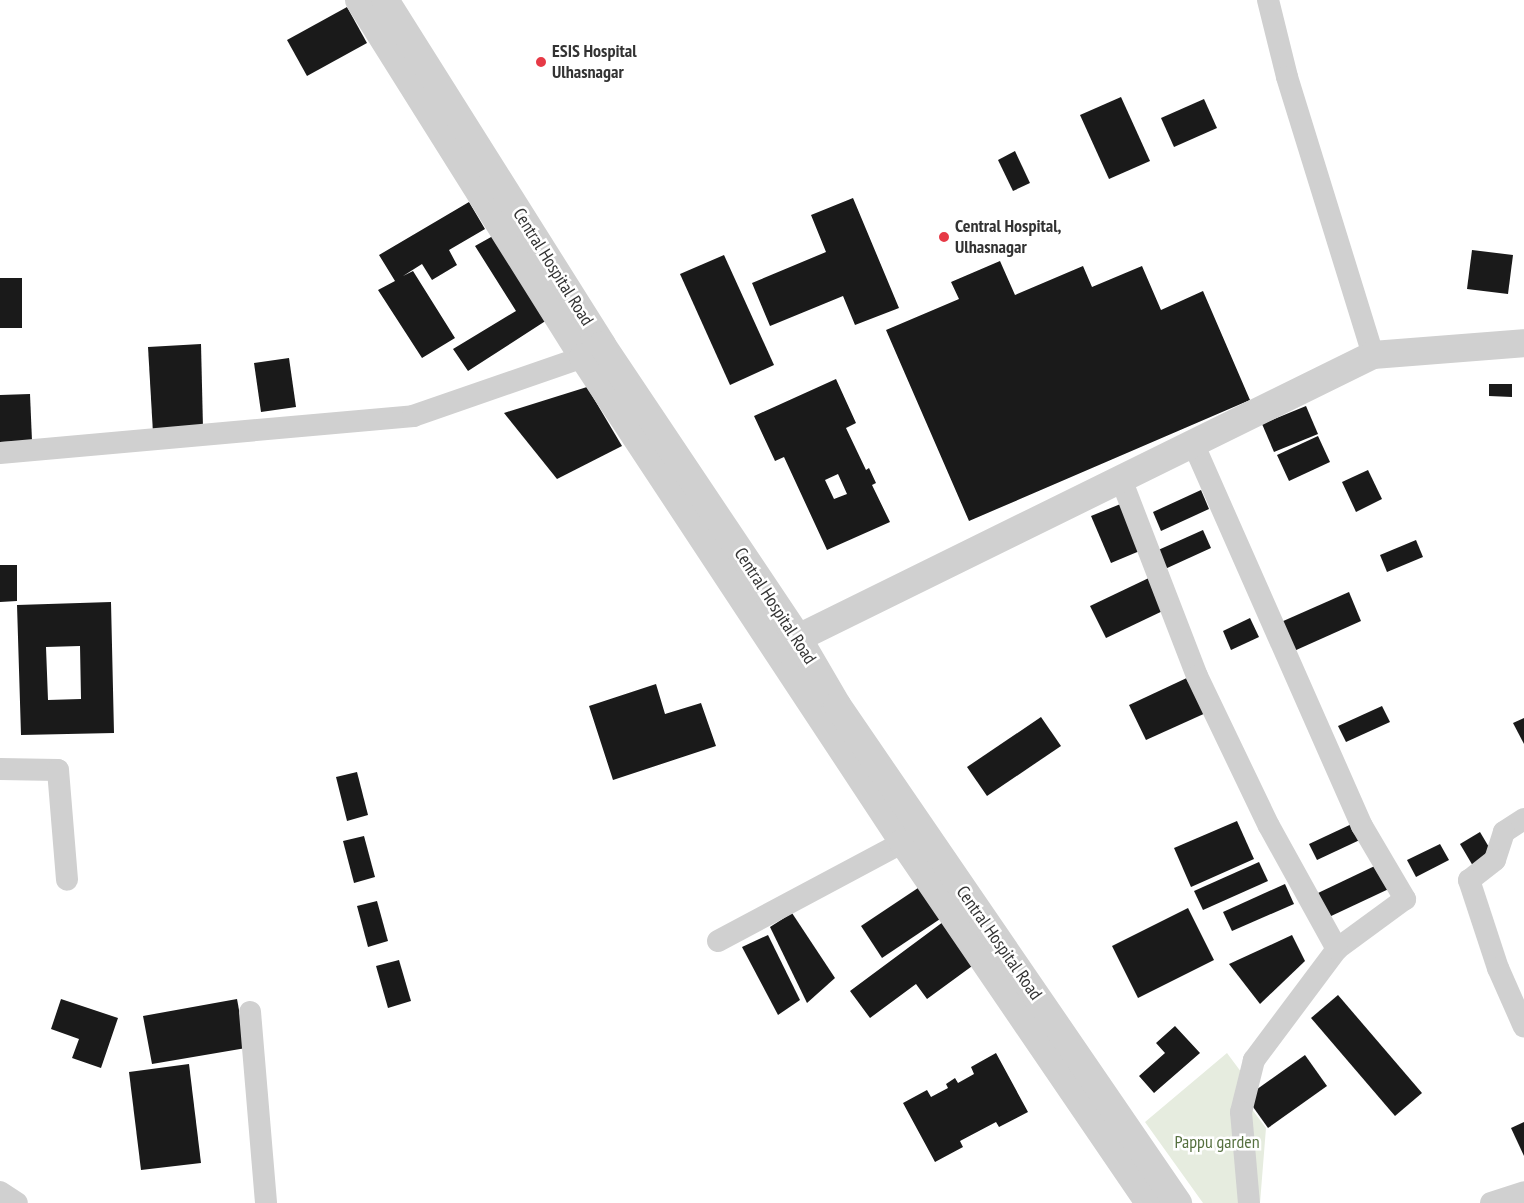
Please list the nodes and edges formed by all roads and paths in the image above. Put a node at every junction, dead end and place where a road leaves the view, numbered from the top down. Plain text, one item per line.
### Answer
1 (359, 0) edge
2 (385, 0) edge
3 (1268, 0) edge
4 (1524, 344) edge
5 (593, 351) junction
6 (1373, 355) junction
7 (1193, 443) junction
8 (0, 453) edge
9 (1121, 479) junction
10 (788, 646) junction
11 (0, 769) edge
12 (1524, 819) edge
13 (913, 837) junction
14 (67, 880) dead end
15 (718, 941) dead end
16 (1337, 949) junction
17 (250, 1012) dead end
18 (1524, 1027) edge
19 (0, 1192) edge
20 (1518, 1197) edge
21 (17, 1203) edge
22 (266, 1203) edge
23 (1149, 1203) edge
24 (1178, 1203) edge
25 (1249, 1203) edge
26 (1491, 1203) edge

1 - 5 street, Central Hospital Road
2 - 5 street, Central Hospital Road
3 - 6 street
4 - 6 street
5 - 8 street
5 - 10 street, Central Hospital Road
6 - 7 street
7 - 9 street
7 - 16 street
9 - 10 street
9 - 16 street
10 - 13 street, Central Hospital Road
11 - 14 street
12 - 18 street
13 - 15 street
13 - 23 street, Central Hospital Road
13 - 24 street, Central Hospital Road
16 - 25 street
17 - 22 street
19 - 21 street
20 - 26 street

